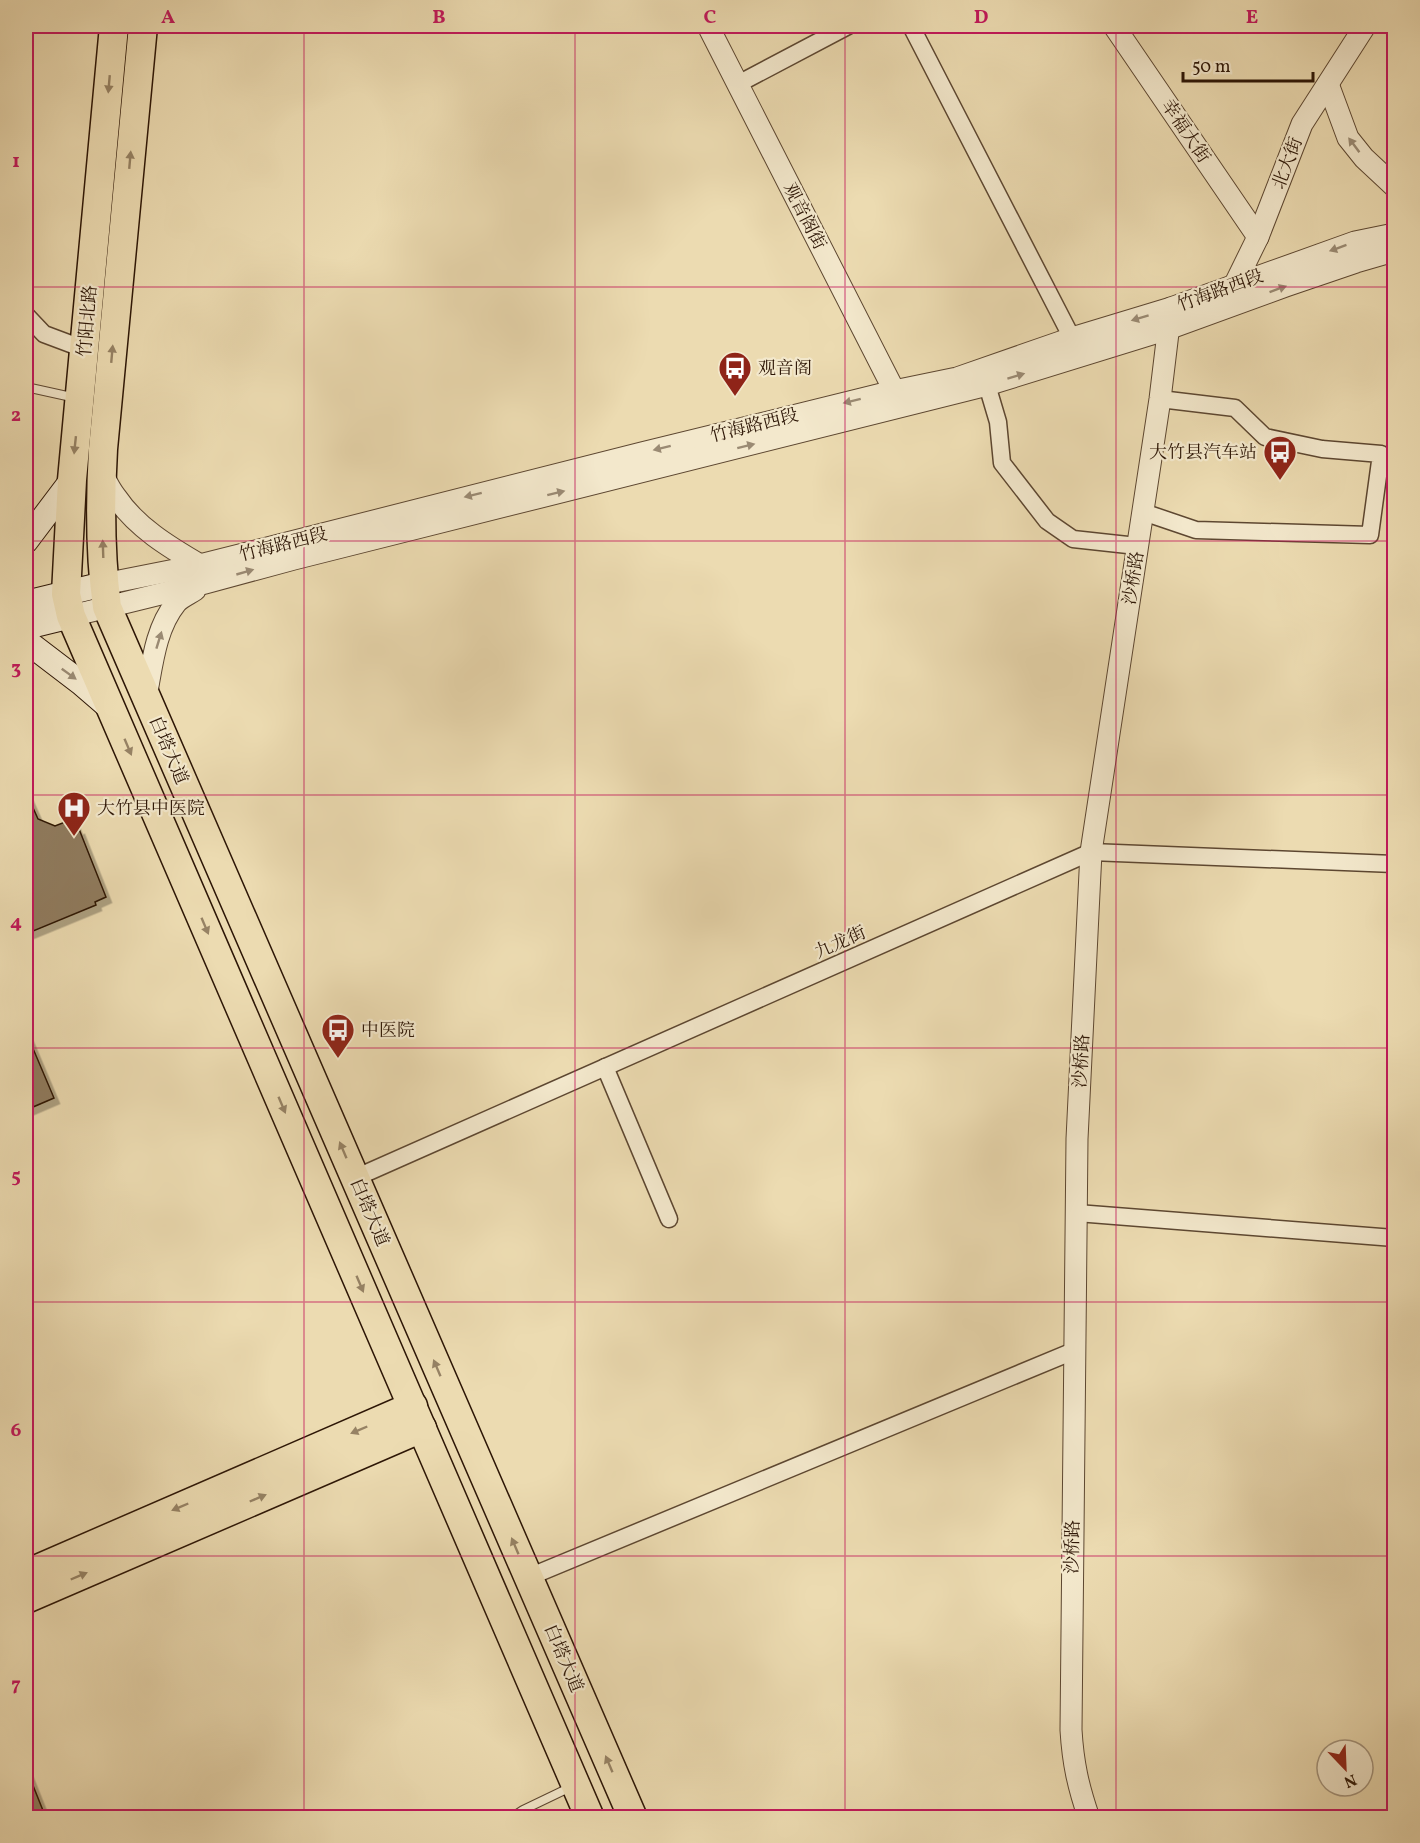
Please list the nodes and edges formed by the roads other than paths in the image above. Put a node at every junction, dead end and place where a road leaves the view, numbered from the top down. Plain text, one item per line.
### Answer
1 (114, 26) edge
2 (143, 26) edge
3 (708, 26) edge
4 (848, 26) edge
5 (911, 26) edge
6 (1114, 26) edge
7 (1365, 26) edge
8 (738, 84) junction
9 (1328, 84) junction
10 (1395, 186) edge
11 (1395, 234) edge
12 (1258, 237) junction
13 (1395, 251) edge
14 (1235, 285) junction
15 (1223, 309) junction
16 (26, 315) edge
17 (1169, 319) junction
18 (1072, 338) junction
19 (84, 349) junction
20 (987, 385) junction
21 (26, 387) edge
22 (80, 398) junction
23 (898, 399) junction
24 (1160, 399) junction
25 (101, 472) junction
26 (72, 480) junction
27 (1143, 512) junction
28 (26, 541) edge
29 (1137, 546) junction
30 (203, 574) junction
31 (106, 596) junction
32 (26, 603) edge
33 (69, 605) junction
34 (26, 627) edge
35 (26, 641) edge
36 (146, 697) junction
37 (111, 709) junction
38 (1091, 852) junction
39 (1395, 864) edge
40 (605, 1067) junction
41 (355, 1178) junction
42 (1077, 1213) junction
43 (669, 1219) dead end
44 (1395, 1238) edge
45 (1076, 1350) junction
46 (417, 1417) junction
47 (26, 1574) edge
48 (529, 1577) junction
49 (26, 1599) edge
50 (576, 1785) junction
51 (511, 1818) edge
52 (590, 1818) edge
53 (633, 1818) edge
54 (1089, 1818) edge

1 -> 19 highway, 竹阳北路
25 -> 2 highway, 竹阳北路
3 - 8 street, 观音阁街
4 - 8 street
5 - 18 street
6 - 12 street, 幸福大街
7 - 9 street, 北大街
8 - 23 street, 观音阁街
10 -> 9 street
9 - 12 street, 北大街
11 -> 14 street, 竹海路西段
12 - 14 street, 北大街
15 -> 13 street, 竹海路西段
14 - 15 street, 北大街
14 - 17 street, 竹海路西段
15 - 17 street, 竹海路西段
16 - 19 street
17 -> 18 street, 竹海路西段
20 -> 17 street, 竹海路西段
17 - 24 street, 沙桥路
18 - 23 street, 竹海路西段
19 - 22 highway, 竹阳北路
20 - 23 street, 竹海路西段
20 - 29 street
21 - 22 lane
22 -> 26 highway, 竹阳北路
23 - 30 street, 竹海路西段
24 - 27 street, 沙桥路
24 - 27 street
25 - 30 street
31 -> 25 highway, 竹阳北路
26 - 28 main road
26 - 33 highway, 竹阳北路
27 - 29 street, 沙桥路
29 - 38 street, 沙桥路
30 - 31 street, 竹海路西段
36 -> 30 street
31 - 33 main road
31 - 36 highway, 白塔大道
32 - 33 main road
33 - 34 main road
33 - 37 highway, 白塔大道
35 -> 37 main road
41 -> 36 highway, 白塔大道
37 -> 46 highway, 白塔大道
38 - 39 street
38 - 40 street, 九龙街
38 - 42 street, 沙桥路
40 - 41 street, 九龙街
40 - 43 street
48 -> 41 highway, 白塔大道
42 - 44 street
42 - 45 street, 沙桥路
45 - 48 street
45 - 54 street, 沙桥路
46 -> 47 highway
49 -> 46 highway
46 - 50 highway, 白塔大道
53 -> 48 highway, 白塔大道
50 - 51 lane
50 - 52 highway, 白塔大道

